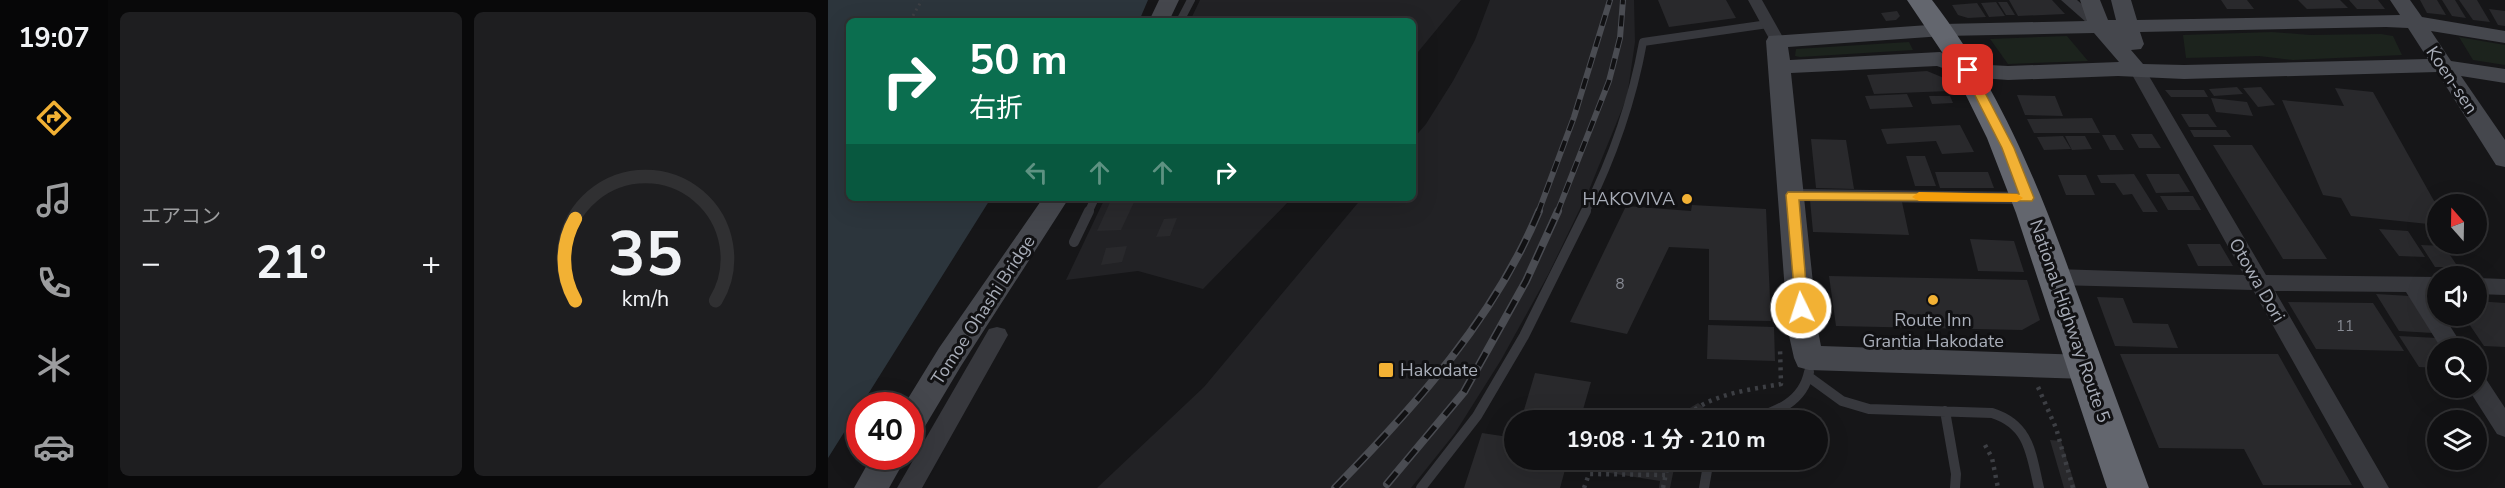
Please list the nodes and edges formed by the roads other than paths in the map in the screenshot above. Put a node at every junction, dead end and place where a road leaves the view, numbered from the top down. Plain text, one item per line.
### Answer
1 (1168, 0) edge
2 (1191, 0) edge
3 (1755, 0) edge
4 (1919, 0) edge
5 (2068, 0) edge
6 (2090, 0) edge
7 (2121, 0) edge
8 (2400, 0) edge
9 (1159, 18) edge
10 (1182, 18) edge
11 (2414, 22) junction
12 (2100, 27) junction
13 (2130, 27) junction
14 (1943, 30) junction
15 (1773, 33) junction
16 (2505, 37) edge
17 (2443, 66) junction
18 (1781, 67) junction
19 (1968, 70) junction
20 (2138, 71) junction
21 (2505, 76) edge
22 (2505, 159) edge
23 (1792, 195) junction
24 (2028, 198) junction
25 (1054, 201) edge
26 (1094, 201) edge
27 (1074, 243) dead end
28 (2055, 277) junction
29 (2259, 283) junction
30 (2411, 284) junction
31 (2427, 285) edge
32 (2487, 286) edge
33 (2505, 287) edge
34 (997, 335) dead end
35 (2446, 338) edge
36 (1809, 367) junction
37 (2087, 367) junction
38 (2486, 398) edge
39 (924, 400) edge
40 (1778, 410) edge
41 (1946, 411) junction
42 (2505, 427) edge
43 (882, 470) edge
44 (1707, 470) edge
45 (871, 488) edge
46 (909, 488) edge
47 (1421, 488) edge
48 (1704, 488) edge
49 (1955, 488) edge
50 (2039, 488) edge
51 (2128, 488) edge
52 (2377, 488) edge

1 - 9 street
2 - 10 lane
3 - 15 street
4 - 14 highway, National Highway Route 5
5 - 12 street
6 - 12 street
7 - 13 street
8 - 11 street, Koen-sen
11 - 13 street
11 - 16 street
11 - 17 street, Koen-sen
12 - 13 street
12 - 14 street
12 - 20 street
13 - 20 street
14 - 15 street
14 - 19 highway, National Highway Route 5
15 - 18 street
15 - 47 lane
17 - 20 street
17 - 21 street
17 - 22 street, Koen-sen
18 - 19 street
18 - 23 street
19 - 20 street
19 - 24 highway, National Highway Route 5
20 - 29 street, Otowa Dori
23 - 24 street
23 - 36 street
24 - 28 highway, National Highway Route 5
25 - 39 street, Tomoe Ohashi Bridge
26 - 27 lane
28 - 29 street
28 - 37 highway, National Highway Route 5
29 - 30 street
29 - 52 street, Otowa Dori
30 - 31 street
30 - 35 street
32 - 33 street
34 - 46 street
36 - 37 street
36 - 40 lane
36 - 41 lane
37 - 51 highway, National Highway Route 5
38 - 42 street
41 - 49 lane
41 - 50 lane
43 - 45 street
44 - 48 lane

